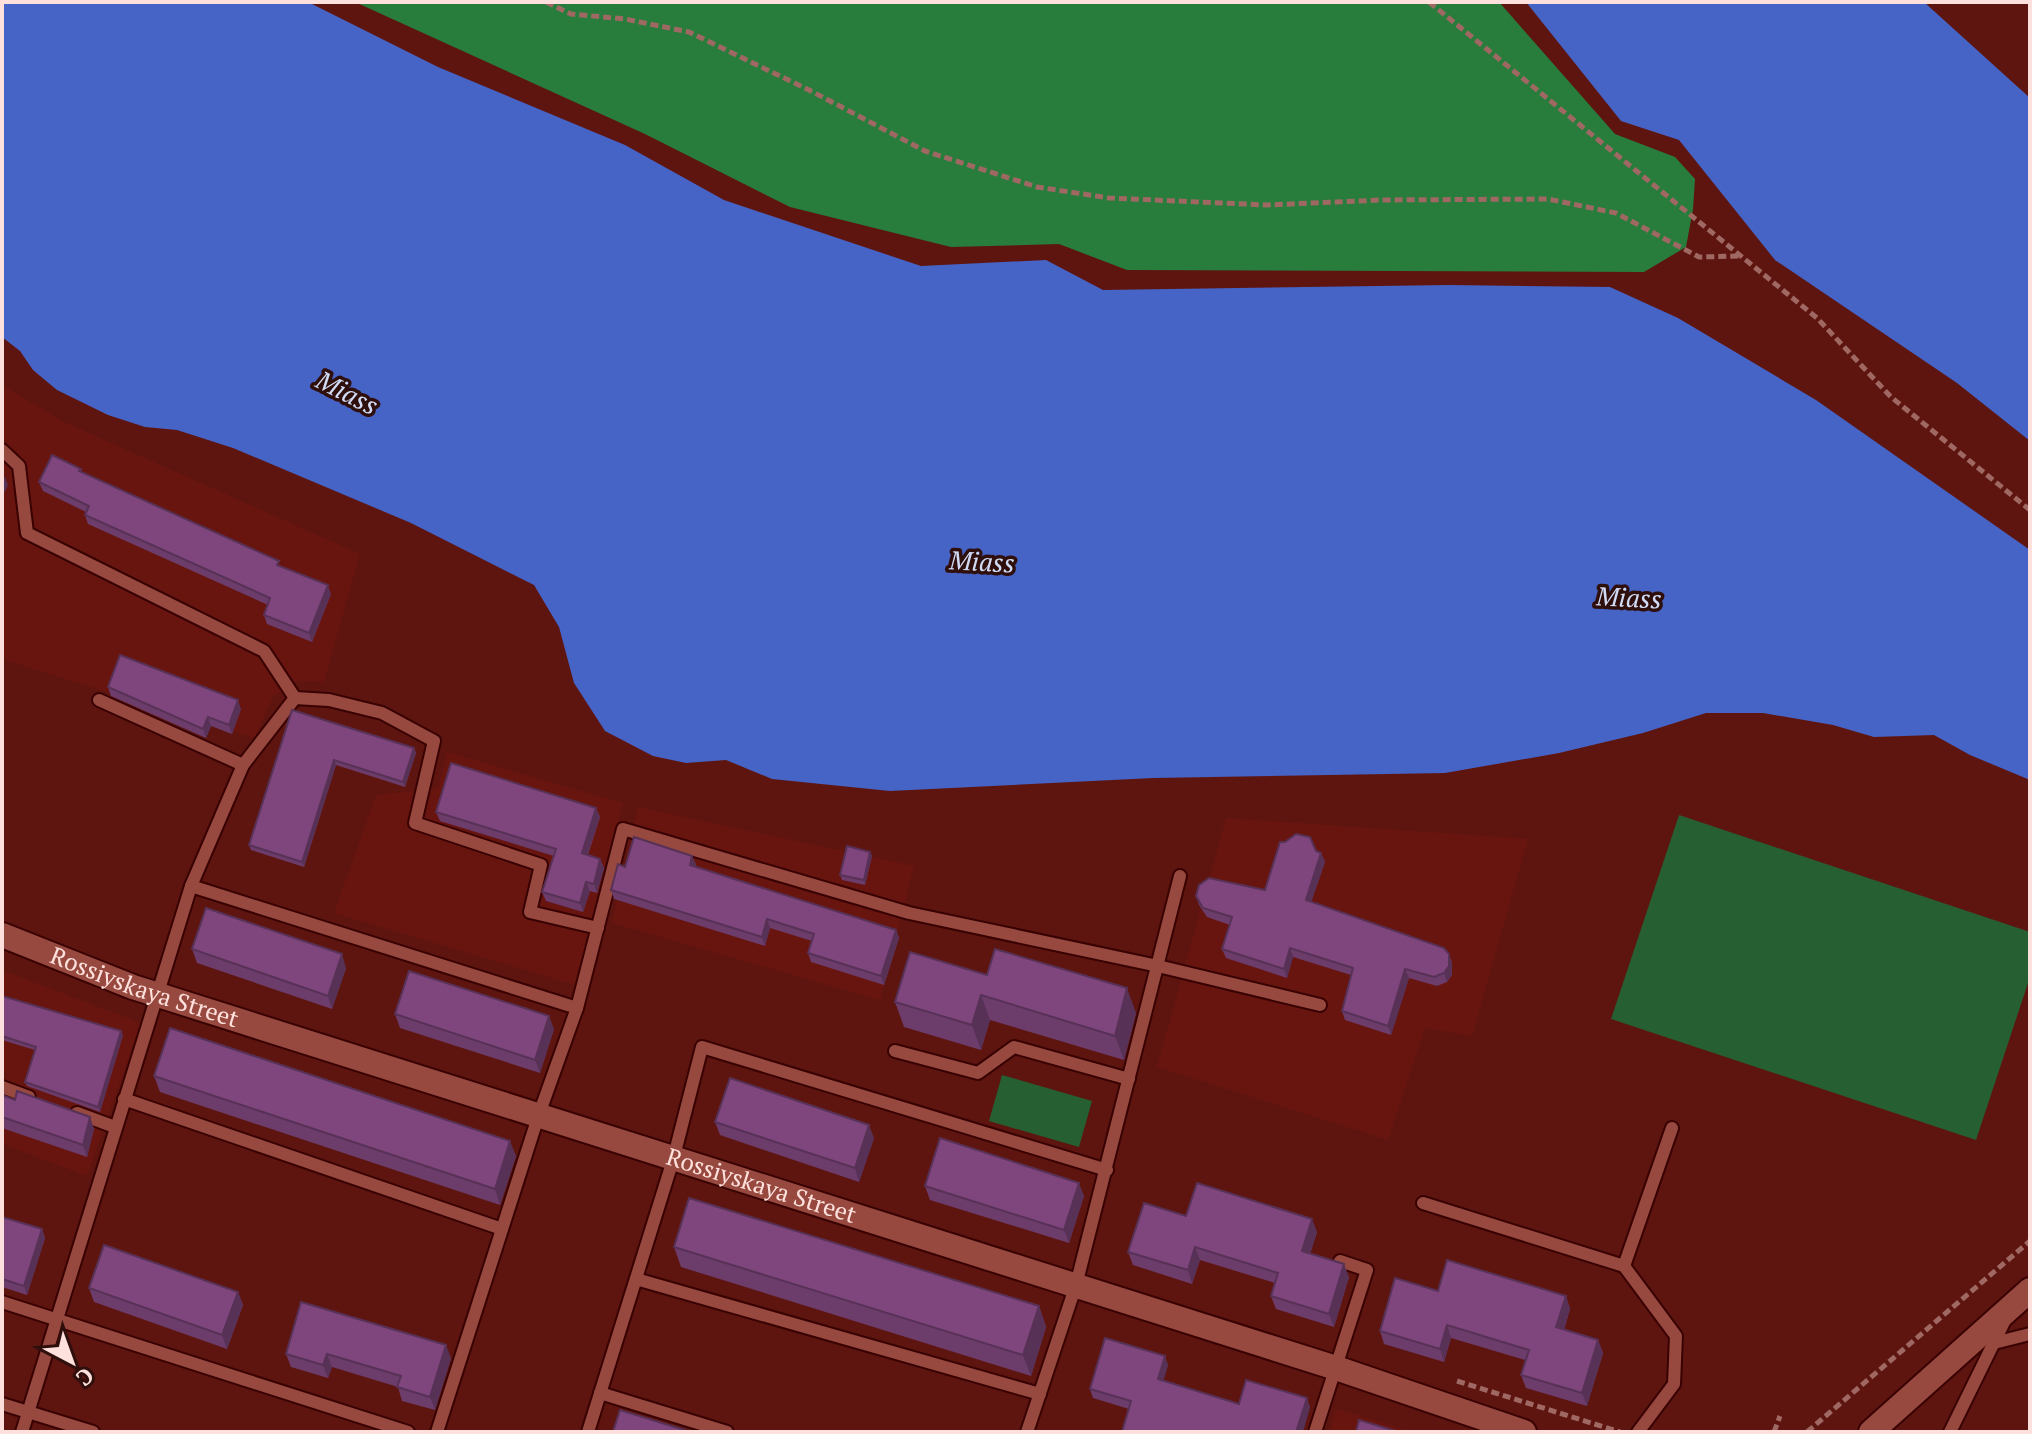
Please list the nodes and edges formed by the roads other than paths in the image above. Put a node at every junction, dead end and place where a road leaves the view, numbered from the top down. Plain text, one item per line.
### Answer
1 (2, 450) edge
2 (295, 698) junction
3 (99, 700) dead end
4 (243, 765) junction
5 (1180, 876) dead end
6 (191, 886) junction
7 (598, 928) junction
8 (2, 935) edge
9 (1158, 966) junction
10 (156, 994) junction
11 (1320, 1005) dead end
12 (577, 1008) junction
13 (895, 1051) dead end
14 (1129, 1079) junction
15 (2, 1087) edge
16 (124, 1099) junction
17 (41, 1101) edge
18 (67, 1110) edge
19 (538, 1117) junction
20 (115, 1127) junction
21 (1672, 1128) dead end
22 (673, 1160) junction
23 (1107, 1170) junction
24 (1423, 1203) dead end
25 (502, 1229) junction
26 (1340, 1261) edge
27 (1624, 1266) junction
28 (636, 1279) junction
29 (1076, 1285) junction
30 (2021, 1298) edge
31 (2, 1302) edge
32 (56, 1320) junction
33 (2030, 1334) edge
34 (1994, 1343) junction
35 (1336, 1368) junction
36 (600, 1393) junction
37 (1040, 1394) junction
38 (2, 1404) edge
39 (28, 1412) junction
40 (1491, 1427) edge
41 (22, 1432) edge
42 (93, 1432) edge
43 (408, 1432) edge
44 (437, 1432) edge
45 (588, 1432) edge
46 (727, 1432) edge
47 (1027, 1432) edge
48 (1315, 1432) edge
49 (1524, 1432) edge
50 (1638, 1432) edge
51 (1871, 1432) edge
52 (1950, 1432) edge

1 - 2 lane
2 - 4 lane
2 - 7 lane
3 - 4 lane
4 - 6 lane
5 - 9 lane
6 - 10 lane
6 - 12 lane
7 - 9 lane
7 - 12 lane
8 - 10 main road, Rossiyskaya Street
9 - 11 lane
9 - 14 lane
10 - 16 lane
10 - 19 main road, Rossiyskaya Street
12 - 19 lane
13 - 14 lane
14 - 23 lane
15 - 17 lane
16 - 20 lane
16 - 25 lane
18 - 20 lane
19 - 22 main road, Rossiyskaya Street
19 - 25 lane
20 - 32 lane
21 - 27 lane
22 - 23 lane
22 - 28 lane
22 - 29 main road, Rossiyskaya Street
23 - 29 lane
24 - 27 lane
25 - 44 lane
26 - 35 lane
27 - 50 lane
28 - 36 lane
28 - 37 lane
29 - 35 main road, Rossiyskaya Street
29 - 37 lane
30 - 34 lane
30 - 51 main road
31 - 32 lane
32 - 39 lane
32 - 43 lane
33 - 34 lane
34 - 52 lane
35 - 40 main road, Rossiyskaya Street
35 - 48 lane
36 - 45 lane
36 - 46 lane
37 - 47 lane
38 - 39 lane
39 - 41 lane
39 - 42 lane
40 - 49 main road, Rossiyskaya Street

